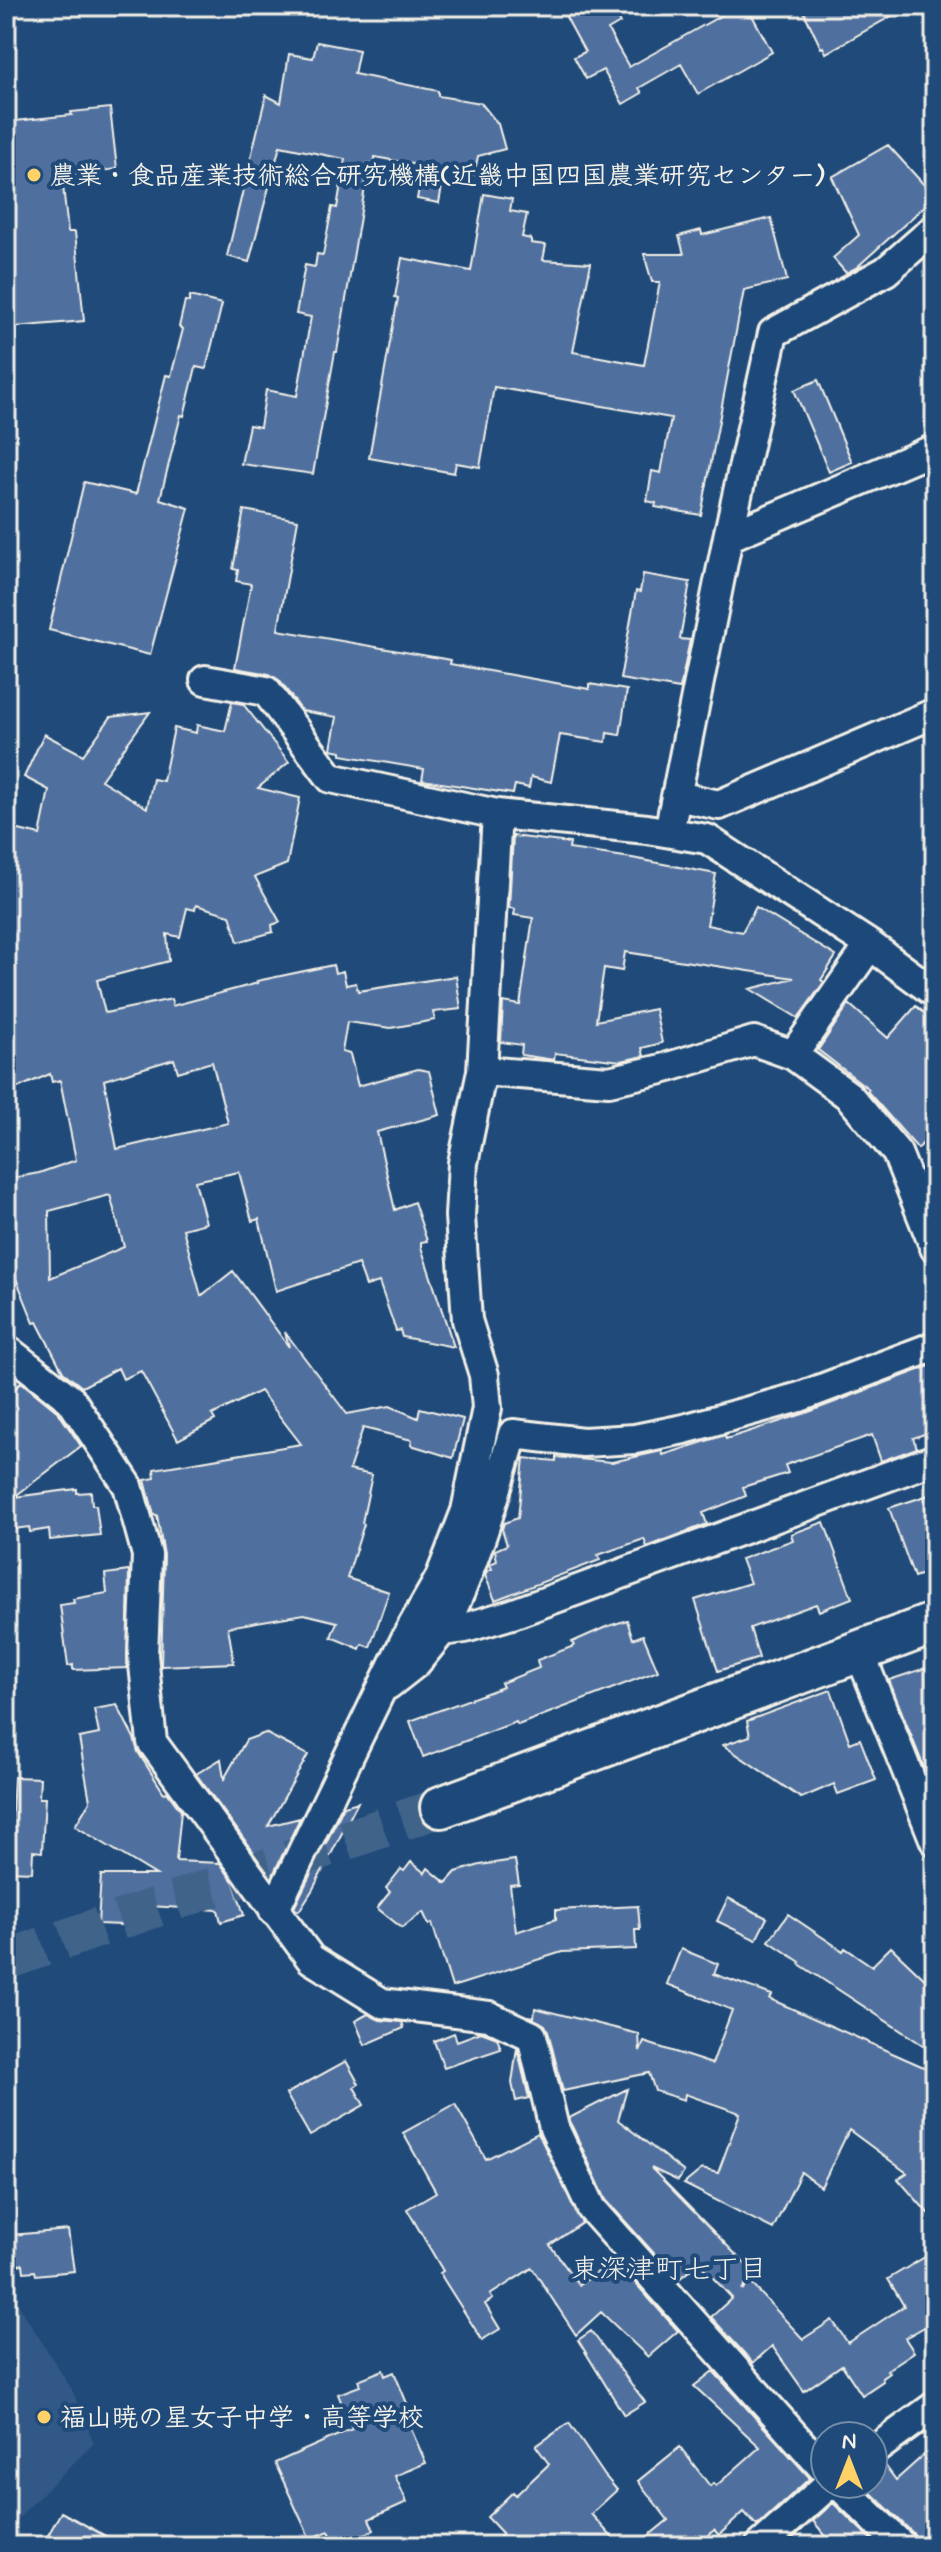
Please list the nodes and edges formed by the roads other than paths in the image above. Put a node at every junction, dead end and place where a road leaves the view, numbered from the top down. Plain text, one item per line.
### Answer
1 (935, 228) edge
2 (935, 449) edge
3 (728, 537) junction
4 (205, 680) dead end
5 (935, 713) edge
6 (677, 796) junction
7 (497, 814) junction
8 (669, 832) junction
9 (870, 945) junction
10 (929, 981) edge
11 (793, 1055) junction
12 (482, 1071) junction
13 (935, 1248) edge
14 (935, 1346) edge
15 (6, 1349) edge
16 (935, 1459) edge
17 (935, 1623) edge
18 (442, 1631) junction
19 (859, 1651) junction
20 (383, 1690) junction
21 (441, 1807) tunnel mouth
22 (935, 1841) edge
23 (274, 1911) junction
24 (935, 2406) edge
25 (889, 2439) edge
26 (809, 2452) edge
27 (811, 2500) edge
28 (855, 2500) edge
29 (760, 2546) edge
30 (902, 2546) edge

1 - 3 street
2 - 3 street
3 - 6 street
4 - 7 street
5 - 6 street
6 - 8 street
7 - 8 street
7 - 12 street
8 - 9 street
9 - 10 street
9 - 11 street
11 - 12 street
11 - 13 street
12 - 20 street
14 - 18 street
15 - 23 street
16 - 18 street
17 - 19 street
18 - 20 street
19 - 21 street
19 - 22 street
20 - 23 street
23 - 26 street
24 - 25 street
27 - 29 street
28 - 30 street

